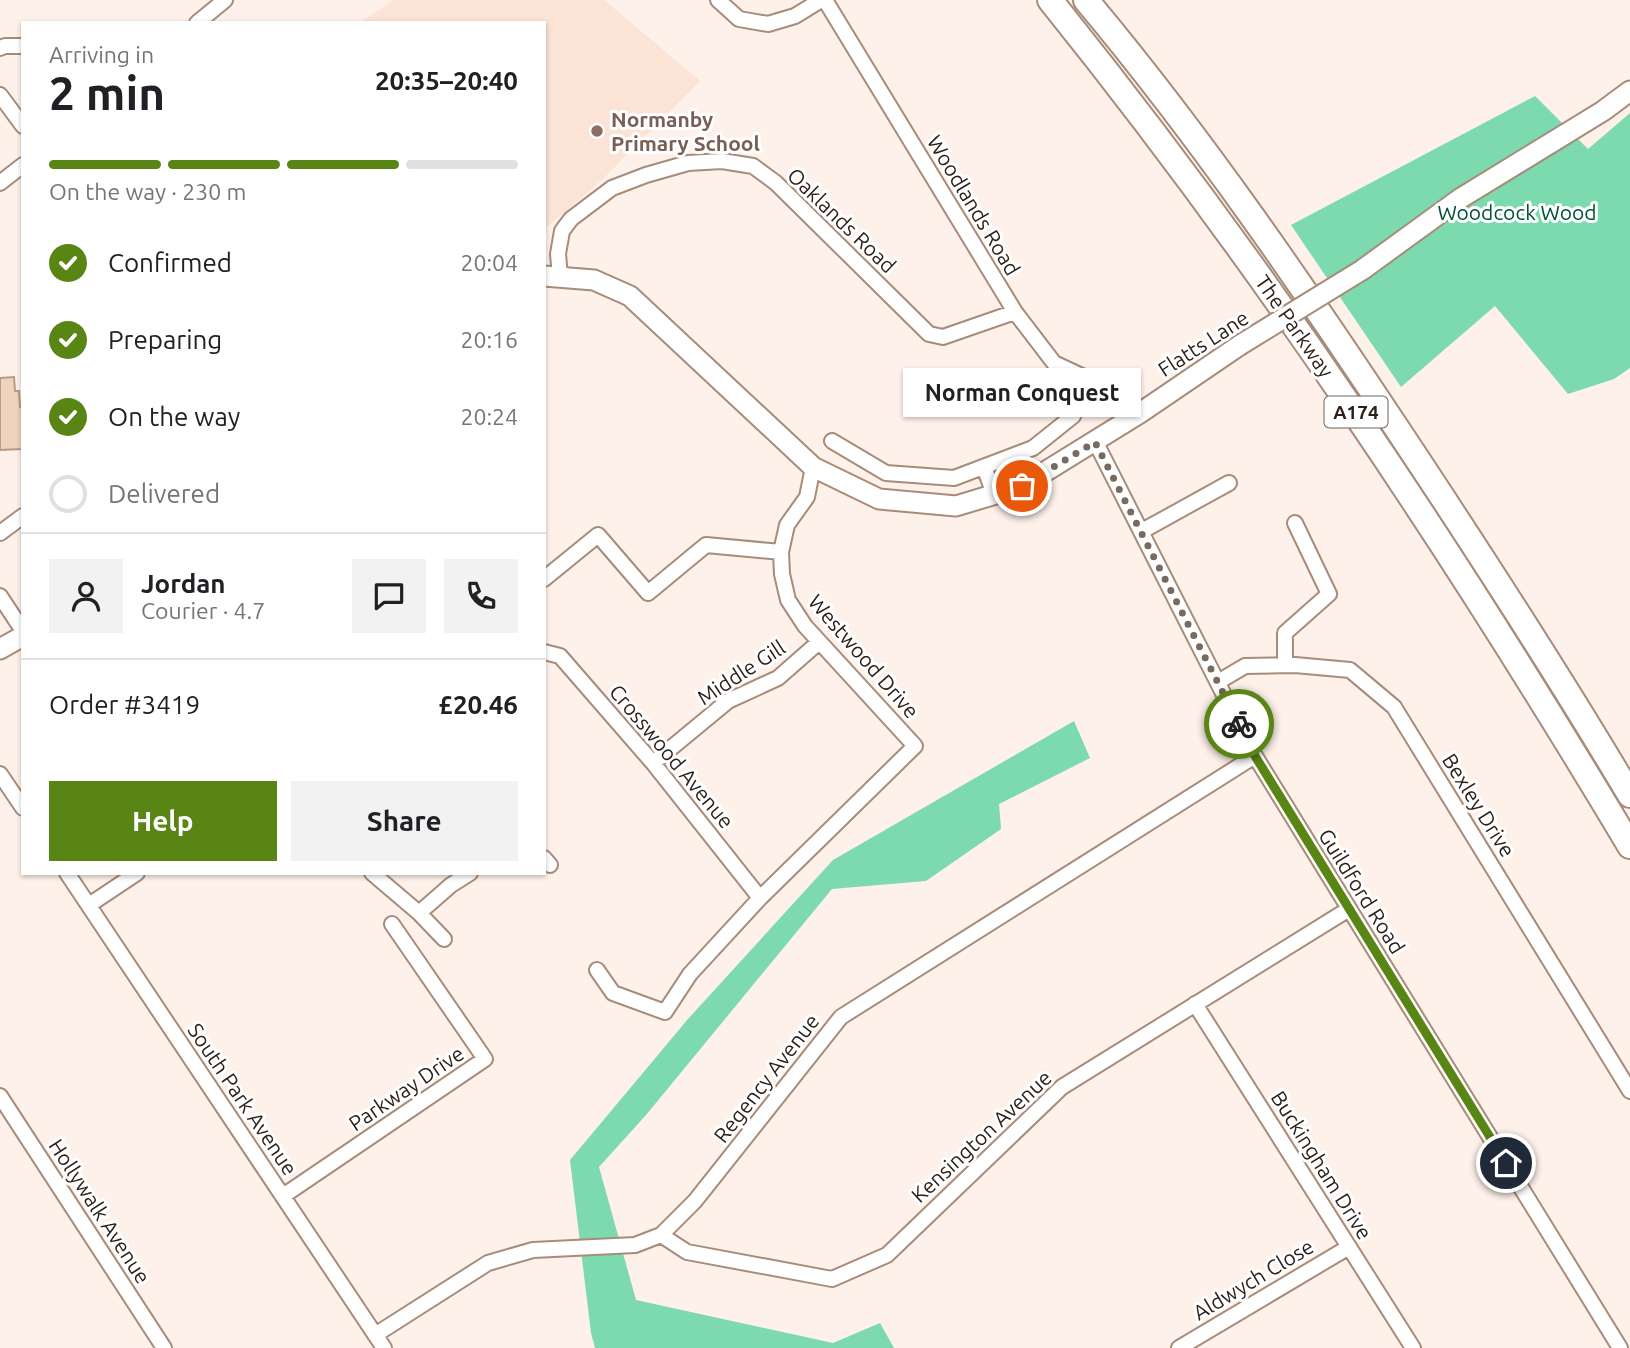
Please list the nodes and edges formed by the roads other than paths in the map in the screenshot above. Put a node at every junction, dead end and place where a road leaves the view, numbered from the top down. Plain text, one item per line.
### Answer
1 (225, 0) edge
2 (718, 0) edge
3 (823, 0) edge
4 (1050, 0) edge
5 (1086, 0) edge
6 (199, 21) edge
7 (21, 46) edge
8 (0, 48) edge
9 (1630, 91) edge
10 (0, 95) edge
11 (21, 123) edge
12 (21, 167) edge
13 (0, 183) edge
14 (552, 276) edge
15 (1015, 312) junction
16 (1084, 377) junction
17 (1124, 389) dead end
18 (832, 441) dead end
19 (1095, 442) junction
20 (813, 467) junction
21 (984, 467) junction
22 (1229, 483) dead end
23 (994, 495) junction
24 (21, 517) edge
25 (1295, 523) dead end
26 (1142, 531) junction
27 (0, 533) edge
28 (781, 552) junction
29 (546, 577) edge
30 (0, 596) edge
31 (21, 631) edge
32 (21, 635) edge
33 (819, 642) junction
34 (0, 649) edge
35 (546, 652) edge
36 (1285, 665) junction
37 (1218, 682) junction
38 (1255, 756) junction
39 (653, 763) junction
40 (0, 774) edge
41 (1630, 795) edge
42 (21, 805) edge
43 (1630, 846) edge
44 (68, 875) edge
45 (134, 875) edge
46 (374, 875) edge
47 (467, 875) edge
48 (760, 898) junction
49 (89, 905) junction
50 (1349, 909) junction
51 (419, 913) junction
52 (392, 924) dead end
53 (444, 939) dead end
54 (597, 970) dead end
55 (1195, 1004) junction
56 (1630, 1091) edge
57 (0, 1096) edge
58 (283, 1196) junction
59 (661, 1235) junction
60 (1349, 1247) junction
61 (375, 1335) junction
62 (164, 1348) edge
63 (384, 1348) edge
64 (1179, 1348) edge
65 (1413, 1348) edge
66 (1620, 1348) edge

1 - 6 street
2 - 3 street
3 - 15 street, Woodlands Road
4 - 43 highway, The Parkway / A174
5 - 41 highway, The Parkway / A174
7 - 8 street
9 - 19 street, Flatts Lane, bridge
10 - 11 street
12 - 13 street
14 - 15 street, Oaklands Road
14 - 20 street, Flatts Lane
15 - 16 street, Woodlands Road
16 - 17 street, Woodlands Road
16 - 21 street
18 - 21 street
19 - 23 street, Flatts Lane
19 - 26 street, Guildford Road
20 - 23 street, Flatts Lane
20 - 28 street, Westwood Drive
21 - 23 street
22 - 26 street
24 - 27 street
25 - 36 street
26 - 37 street, Guildford Road
28 - 29 street
28 - 33 street, Westwood Drive
30 - 31 street
32 - 34 street
33 - 39 street, Middle Gill
33 - 48 street, Westwood Drive
35 - 39 street, Crosswood Avenue
36 - 37 street, Bexley Drive
36 - 56 street, Bexley Drive
37 - 38 street, Guildford Road
38 - 50 street, Guildford Road
38 - 59 street, Regency Avenue
39 - 48 street, Crosswood Avenue
40 - 42 street
44 - 49 street, South Park Avenue
45 - 49 street
46 - 51 street
47 - 51 street
48 - 54 street
49 - 58 street, South Park Avenue
50 - 55 street, Kensington Avenue
50 - 66 street, Guildford Road
51 - 53 street
52 - 58 street, Parkway Drive
55 - 59 street, Kensington Avenue
55 - 60 street, Buckingham Drive
57 - 62 street, Hollywalk Avenue
58 - 61 street, South Park Avenue
59 - 61 street, Regency Avenue
60 - 64 street, Aldwych Close
60 - 65 street, Buckingham Drive
61 - 63 street, South Park Avenue

